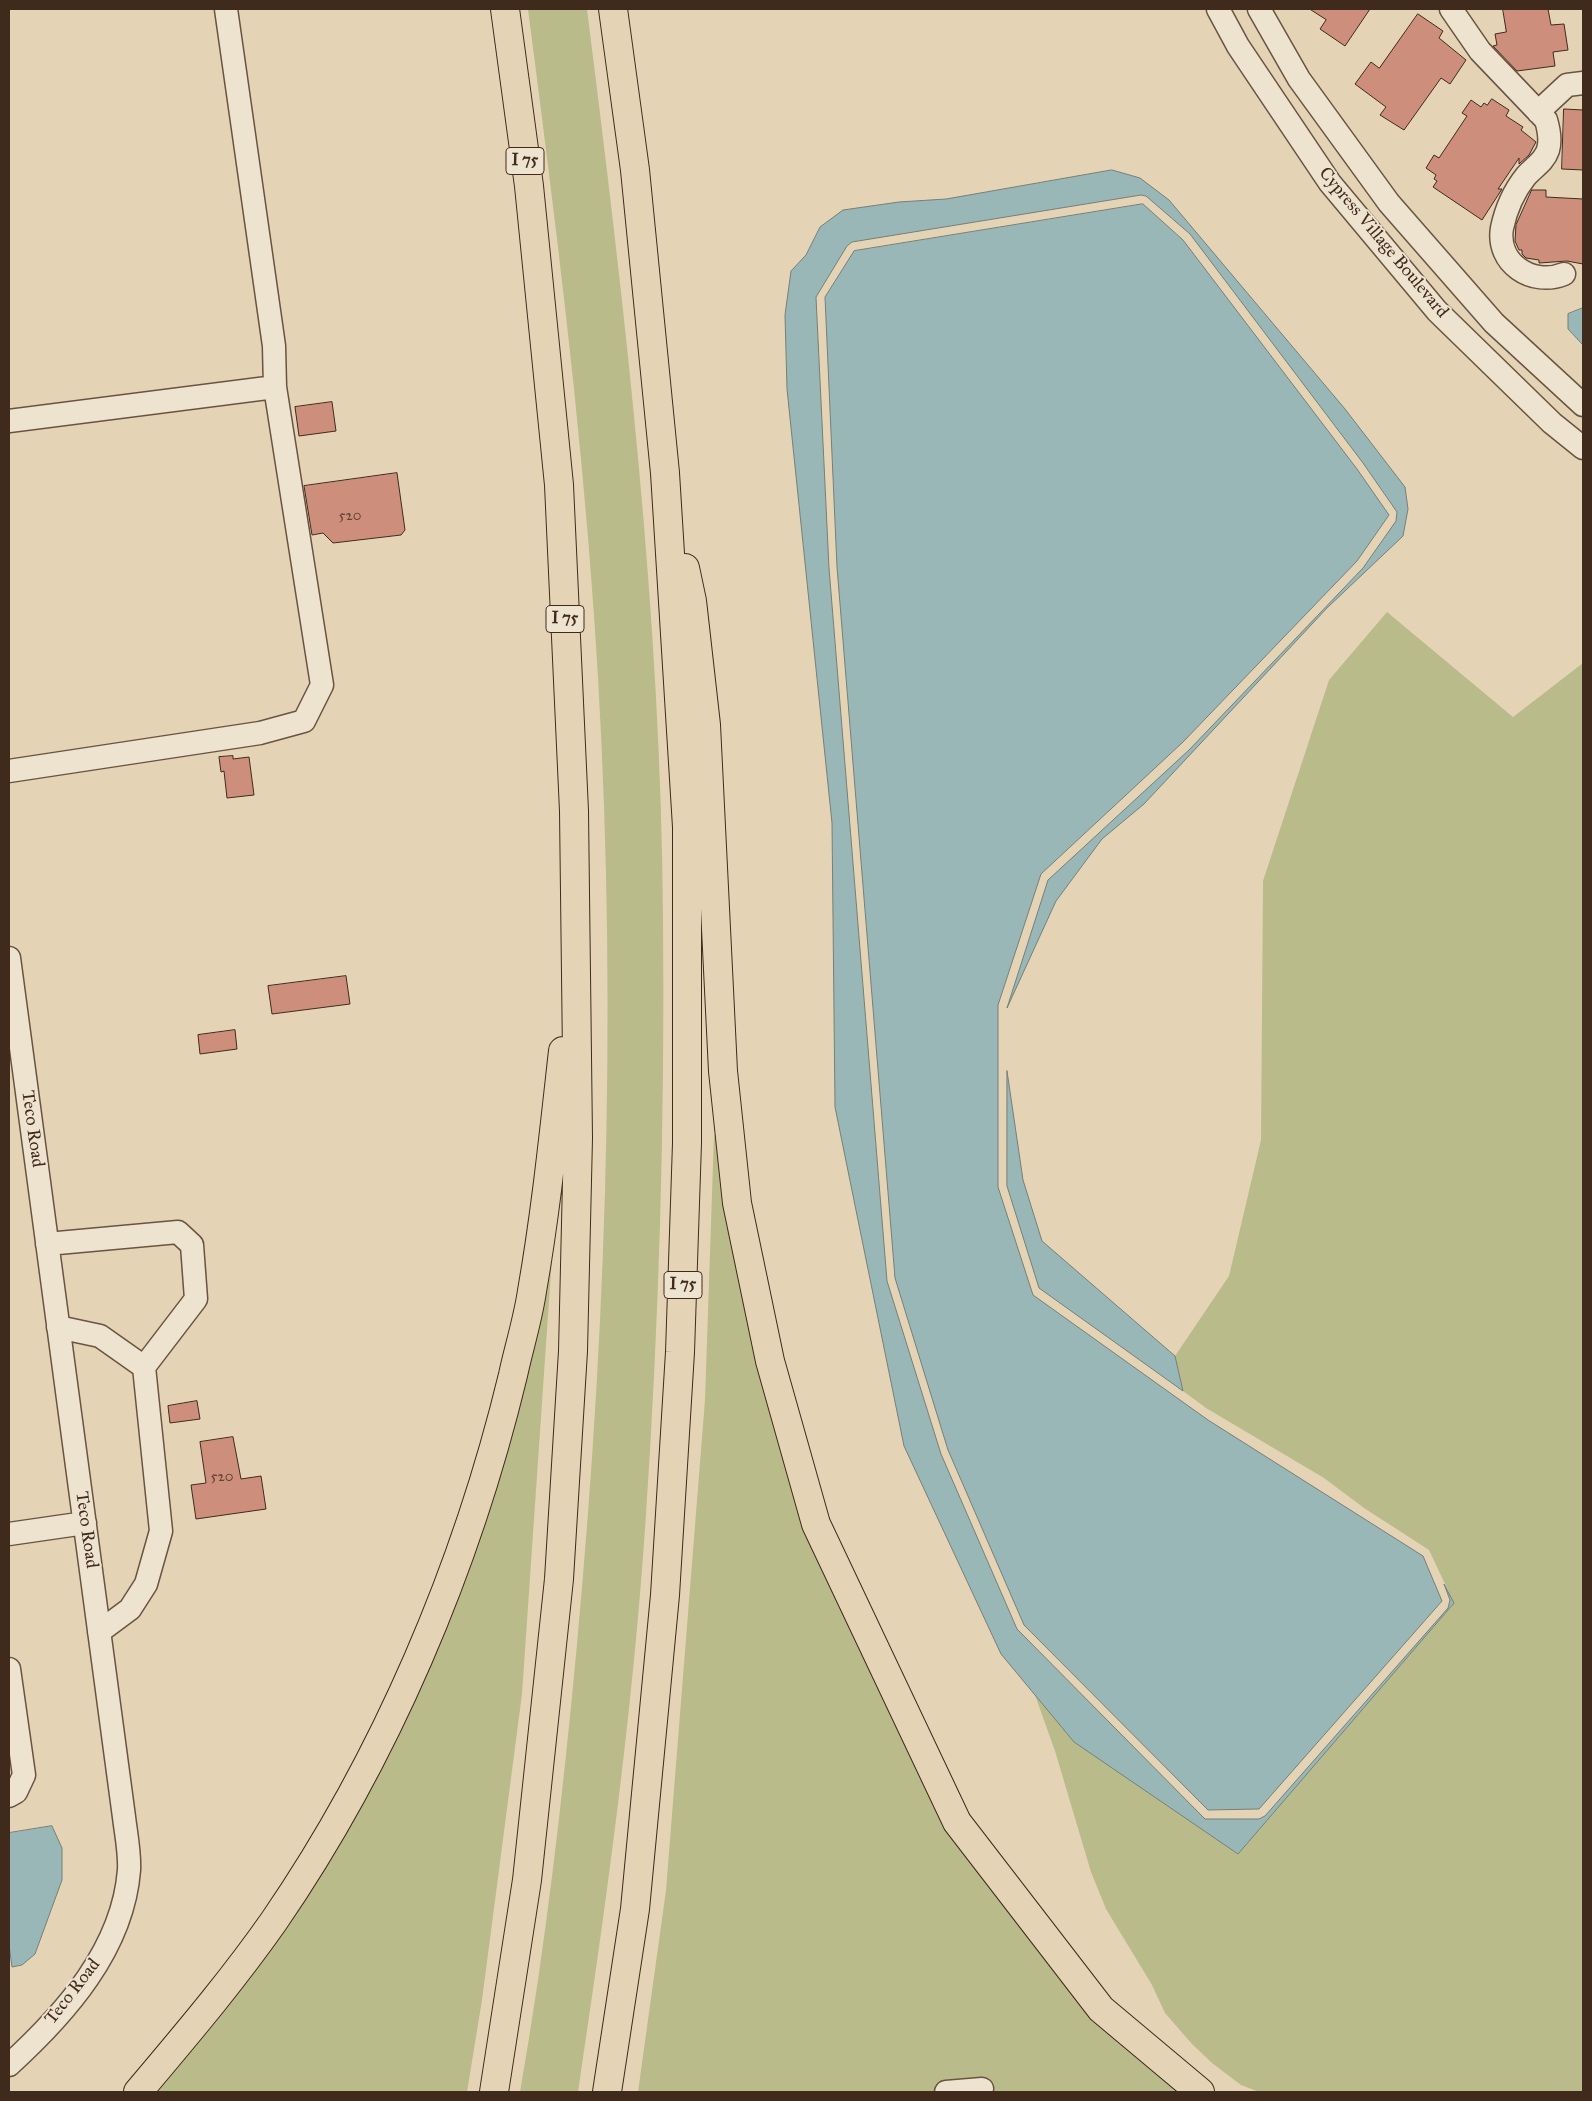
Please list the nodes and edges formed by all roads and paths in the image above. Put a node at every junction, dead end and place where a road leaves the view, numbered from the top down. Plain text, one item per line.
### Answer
1 (226, 9) edge
2 (505, 9) edge
3 (613, 9) edge
4 (1218, 9) edge
5 (1259, 9) edge
6 (1451, 9) edge
7 (1583, 83) edge
8 (1544, 121) junction
9 (1564, 274) dead end
10 (275, 387) junction
11 (1583, 405) edge
12 (9, 422) edge
13 (1583, 448) edge
14 (665, 474) junction
15 (9, 771) edge
16 (577, 925) junction
17 (9, 958) edge
18 (11, 999) edge
19 (47, 1244) junction
20 (58, 1327) junction
21 (144, 1367) junction
22 (84, 1523) junction
23 (9, 1534) edge
24 (99, 1632) junction
25 (9, 1668) edge
26 (9, 1796) edge
27 (9, 2065) edge
28 (982, 2088) dead end
29 (138, 2092) edge
30 (494, 2092) edge
31 (607, 2092) edge
32 (946, 2092) edge
33 (1200, 2092) edge

1 - 10 street
2 - 16 highway, I 75
3 - 14 highway, I 75
4 - 13 street, Cypress Village Boulevard
5 - 11 street, Cypress Village Boulevard
6 - 8 street
7 - 8 street
8 - 9 street
10 - 12 street
10 - 15 street
14 - 31 highway, I 75
14 - 33 highway
16 - 29 highway
16 - 30 highway, I 75
17 - 18 street, Teco Road
18 - 19 street, Teco Road
19 - 20 street, Teco Road
19 - 21 street
20 - 21 street
20 - 22 street, Teco Road
21 - 24 street
22 - 23 street
22 - 24 street, Teco Road
24 - 27 street, Teco Road
25 - 26 street
28 - 32 street

